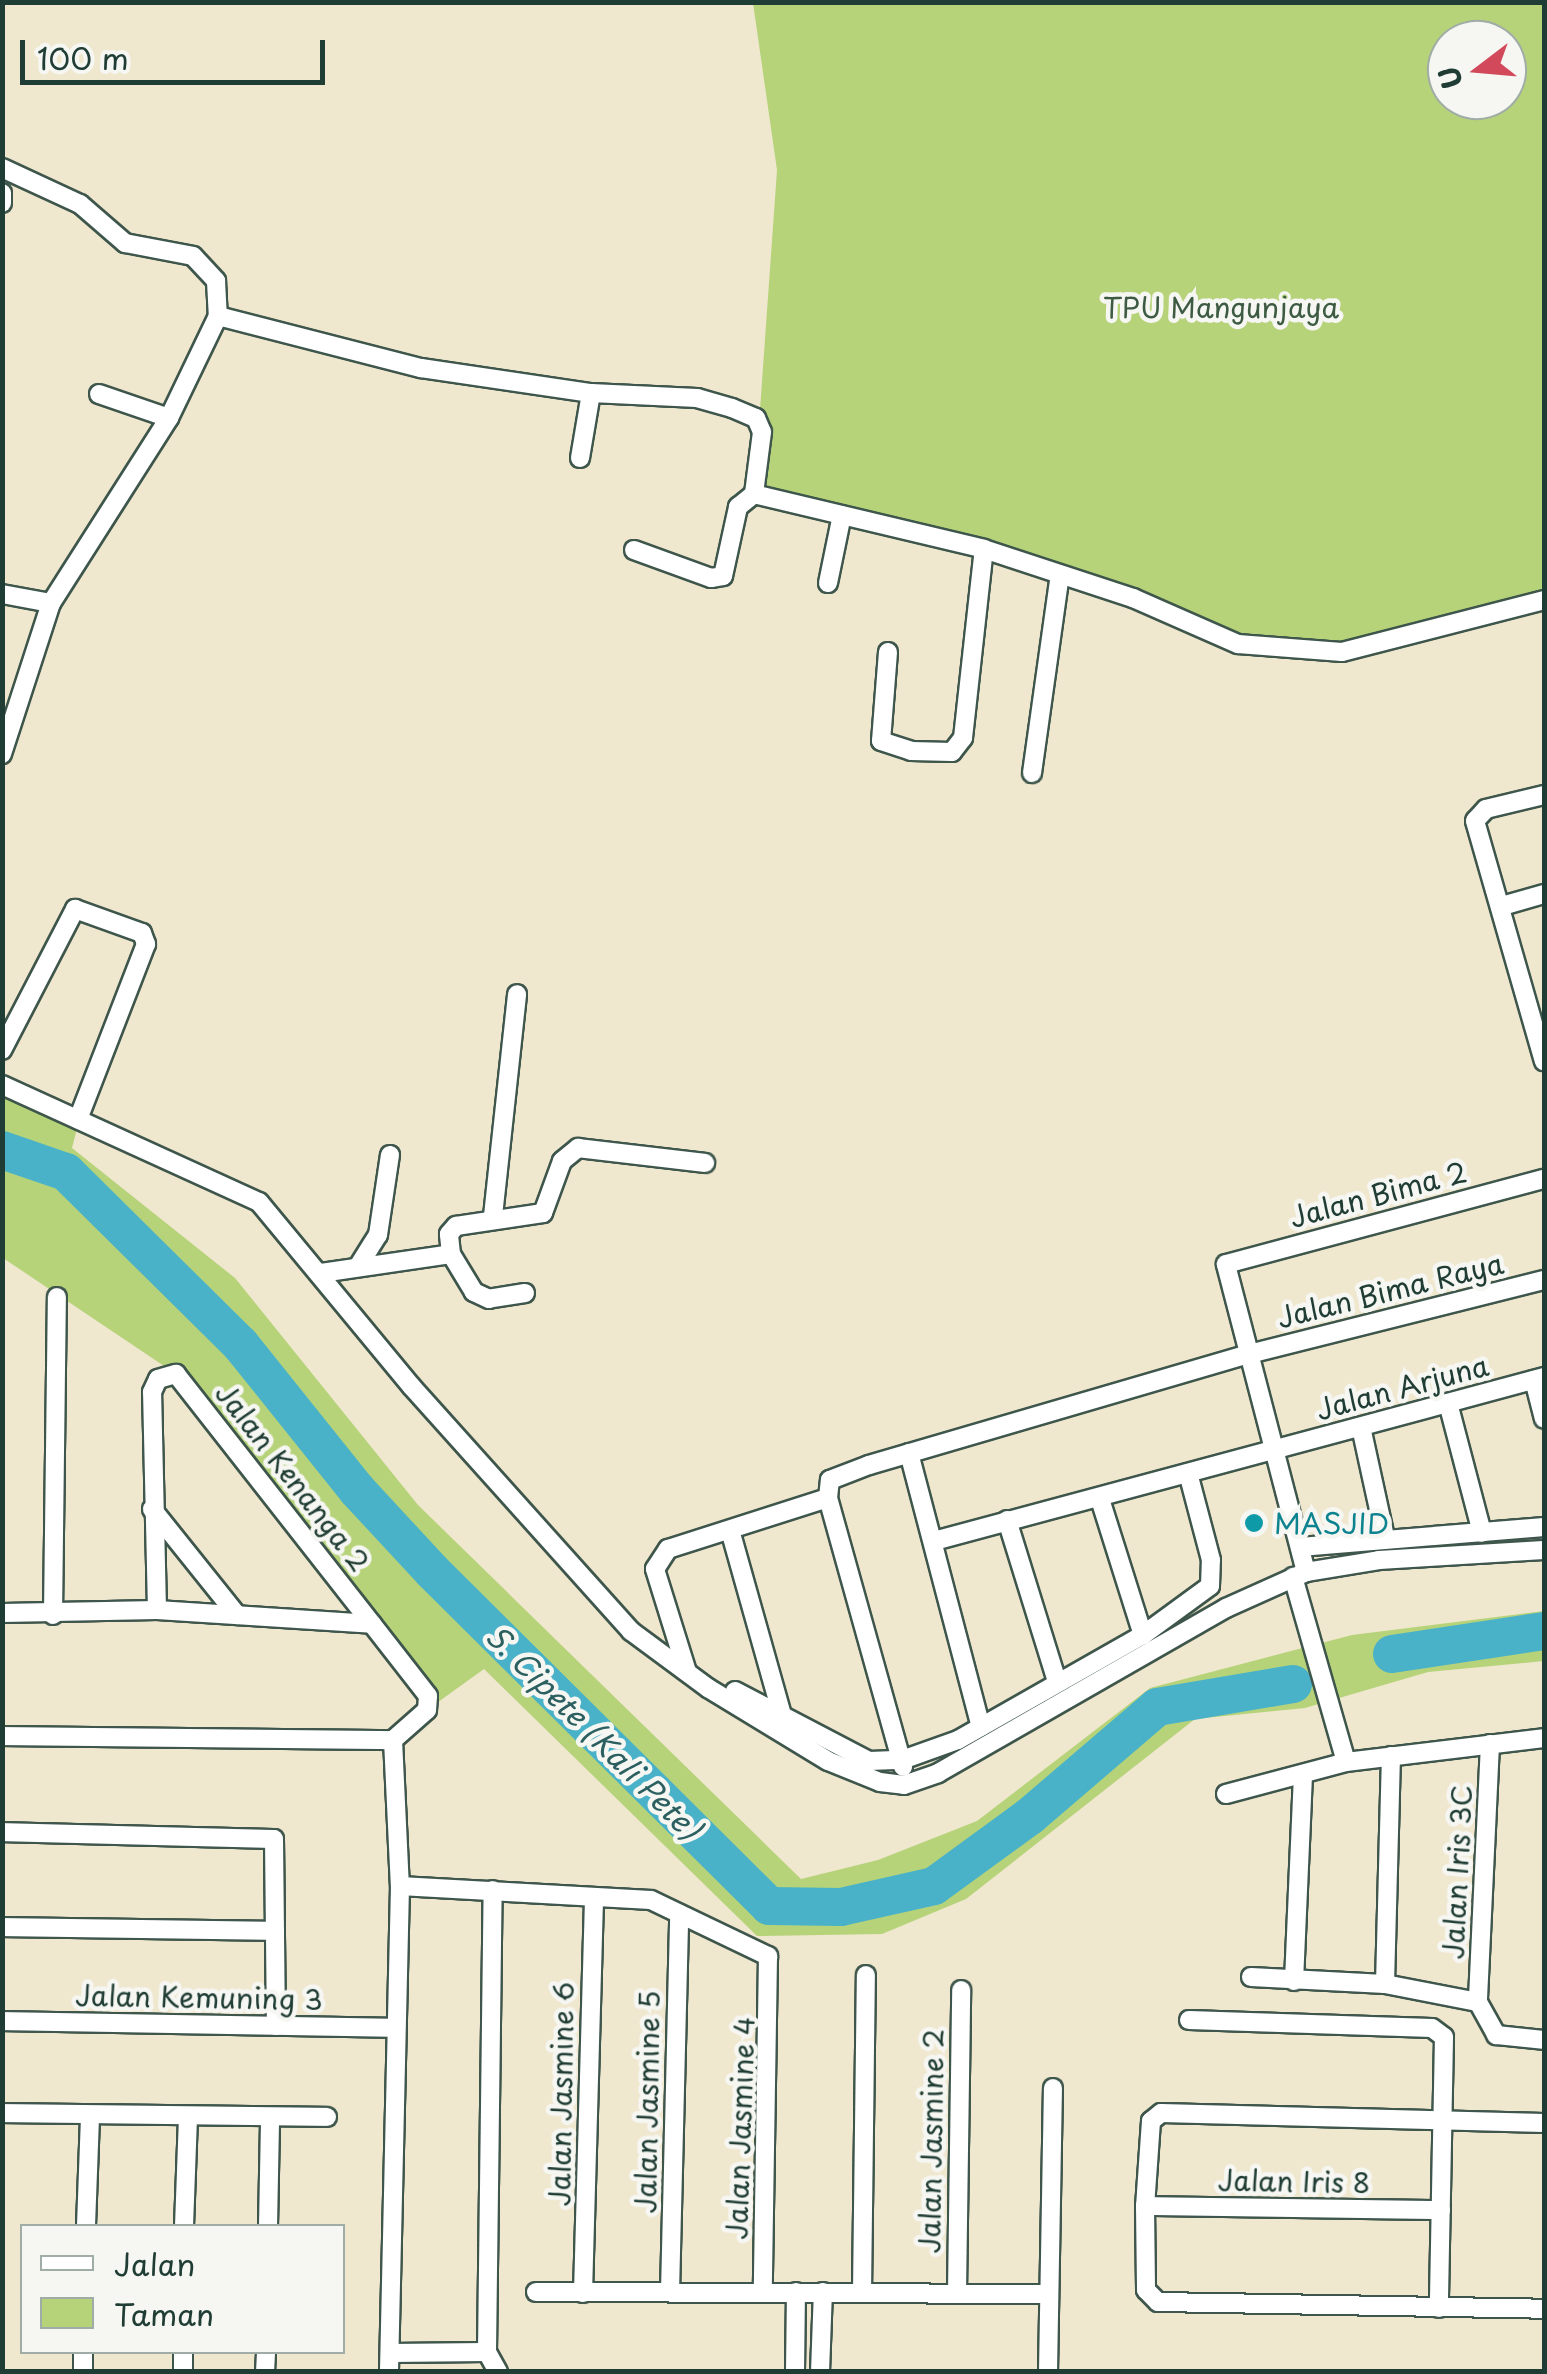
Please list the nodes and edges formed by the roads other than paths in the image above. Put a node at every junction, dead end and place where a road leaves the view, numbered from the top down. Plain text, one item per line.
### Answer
1 (2, 168) edge
2 (2, 193) edge
3 (2, 203) edge
4 (218, 316) junction
5 (591, 393) junction
6 (99, 394) dead end
7 (170, 418) junction
8 (580, 458) dead end
9 (754, 494) junction
10 (842, 515) junction
11 (984, 549) junction
12 (634, 550) dead end
13 (1060, 575) junction
14 (828, 583) dead end
15 (2, 594) edge
16 (1544, 600) edge
17 (51, 603) junction
18 (888, 652) dead end
19 (2, 754) edge
20 (1032, 773) dead end
21 (1544, 796) edge
22 (1544, 894) edge
23 (1502, 906) junction
24 (1536, 992) edge
25 (517, 994) dead end
26 (2, 1050) edge
27 (1544, 1061) edge
28 (2, 1085) edge
29 (78, 1120) junction
30 (390, 1155) dead end
31 (705, 1164) dead end
32 (1544, 1180) edge
33 (494, 1216) junction
34 (451, 1254) junction
35 (359, 1266) junction
36 (321, 1272) junction
37 (1544, 1280) edge
38 (525, 1294) dead end
39 (57, 1298) dead end
40 (1249, 1354) junction
41 (1539, 1379) edge
42 (1448, 1404) junction
43 (1544, 1419) edge
44 (1361, 1426) junction
45 (1274, 1450) junction
46 (909, 1453) junction
47 (1188, 1473) junction
48 (828, 1498) junction
49 (1100, 1499) junction
50 (152, 1508) junction
51 (1007, 1520) junction
52 (1544, 1528) edge
53 (730, 1530) junction
54 (1482, 1532) junction
55 (1386, 1537) junction
56 (934, 1542) junction
57 (1300, 1548) junction
58 (1544, 1550) edge
59 (1300, 1574) junction
60 (157, 1610) junction
61 (2, 1614) edge
62 (53, 1615) junction
63 (237, 1615) junction
64 (372, 1624) junction
65 (1143, 1636) junction
66 (688, 1670) junction
67 (1057, 1682) junction
68 (783, 1716) junction
69 (981, 1727) junction
70 (2, 1736) edge
71 (788, 1736) junction
72 (1544, 1738) edge
73 (393, 1740) junction
74 (1490, 1744) junction
75 (1391, 1756) junction
76 (902, 1760) junction
77 (1346, 1762) junction
78 (1303, 1774) junction
79 (904, 1784) junction
80 (1226, 1794) dead end
81 (2, 1832) edge
82 (400, 1886) junction
83 (493, 1890) junction
84 (594, 1897) junction
85 (680, 1914) junction
86 (2, 1926) edge
87 (274, 1930) junction
88 (866, 1976) dead end
89 (1251, 1977) dead end
90 (1294, 1981) junction
91 (1385, 1984) junction
92 (961, 1990) dead end
93 (1478, 2002) junction
94 (1189, 2020) dead end
95 (2, 2021) edge
96 (276, 2026) junction
97 (395, 2028) junction
98 (1544, 2040) edge
99 (1053, 2088) dead end
100 (2, 2113) edge
101 (90, 2115) junction
102 (188, 2116) junction
103 (328, 2116) dead end
104 (270, 2117) junction
105 (1444, 2121) junction
106 (1544, 2122) edge
107 (1145, 2206) junction
108 (1442, 2210) junction
109 (86, 2224) edge
110 (184, 2224) edge
111 (268, 2224) edge
112 (536, 2292) dead end
113 (670, 2292) junction
114 (763, 2292) junction
115 (796, 2292) junction
116 (823, 2292) junction
117 (862, 2292) junction
118 (957, 2292) junction
119 (583, 2293) junction
120 (1049, 2294) junction
121 (1439, 2308) junction
122 (1544, 2308) edge
123 (487, 2352) junction
124 (389, 2362) edge
125 (498, 2372) edge
126 (795, 2372) edge
127 (820, 2372) edge
128 (1048, 2372) edge

1 - 4 street
2 - 3 street
4 - 5 street
4 - 7 street
5 - 8 street
5 - 9 street
6 - 7 street
7 - 17 street
9 - 10 street
9 - 12 street
10 - 11 street
10 - 14 street
11 - 13 street
11 - 18 street
13 - 16 street
13 - 20 street
15 - 17 street
17 - 19 street
21 - 23 street
22 - 23 street
23 - 24 street
24 - 27 street
25 - 33 street
26 - 29 street
28 - 29 street
29 - 36 street
30 - 35 street
31 - 33 street
32 - 40 street, Jalan Bima 2
33 - 34 street
34 - 35 street
34 - 38 street
35 - 36 street
36 - 66 street
37 - 40 street, Jalan Bima Raya
39 - 62 street
40 - 45 street
40 - 46 street, Jalan Bima Raya
41 - 42 street, Jalan Arjuna
41 - 43 street
42 - 44 street, Jalan Arjuna
42 - 54 street
44 - 45 street, Jalan Arjuna
44 - 55 street
45 - 47 street, Jalan Arjuna
45 - 57 street
46 - 48 street, Jalan Bima Raya
46 - 56 street
47 - 49 street, Jalan Arjuna
47 - 65 street
48 - 53 street
48 - 76 street
49 - 51 street, Jalan Arjuna
49 - 65 street
50 - 60 street, Jalan Kenanga 2
50 - 63 street
50 - 64 street, Jalan Kenanga 2
51 - 56 street, Jalan Arjuna
51 - 67 street
52 - 54 street
53 - 66 street
53 - 68 street
54 - 55 street
55 - 57 street
56 - 69 street
57 - 59 street
58 - 59 street
59 - 77 street
59 - 79 street
60 - 62 street
60 - 63 street
61 - 62 street
63 - 64 street
64 - 73 street
65 - 67 street
66 - 68 street
66 - 71 street
67 - 69 street
68 - 71 street
68 - 76 street
69 - 76 street
70 - 73 street
71 - 79 street
72 - 74 street
73 - 82 street
74 - 75 street
74 - 93 street, Jalan Iris 3C
75 - 77 street
75 - 91 street
76 - 79 street
77 - 78 street
78 - 80 street
78 - 90 street
81 - 87 street
82 - 83 street
82 - 97 street
83 - 84 street
83 - 123 street
84 - 85 street
84 - 119 street, Jalan Jasmine 6
85 - 113 street, Jalan Jasmine 5
85 - 114 street, Jalan Jasmine 4
86 - 87 street
87 - 96 street
88 - 117 street
89 - 90 street
90 - 91 street
91 - 93 street
92 - 118 street, Jalan Jasmine 2
93 - 98 street
94 - 105 street
95 - 96 street, Jalan Kemuning 3
96 - 97 street, Jalan Kemuning 3
97 - 124 street
99 - 120 street
100 - 101 street
101 - 102 street
101 - 109 street
102 - 104 street
102 - 110 street
103 - 104 street
104 - 111 street
105 - 106 street
105 - 107 street
105 - 108 street
107 - 108 street, Jalan Iris 8
107 - 121 street
108 - 121 street
112 - 119 street
113 - 114 street
113 - 119 street
114 - 115 street
115 - 116 street
115 - 126 street
116 - 117 street
116 - 127 street
117 - 118 street
118 - 120 street
120 - 128 street
121 - 122 street
123 - 124 street
123 - 125 street

